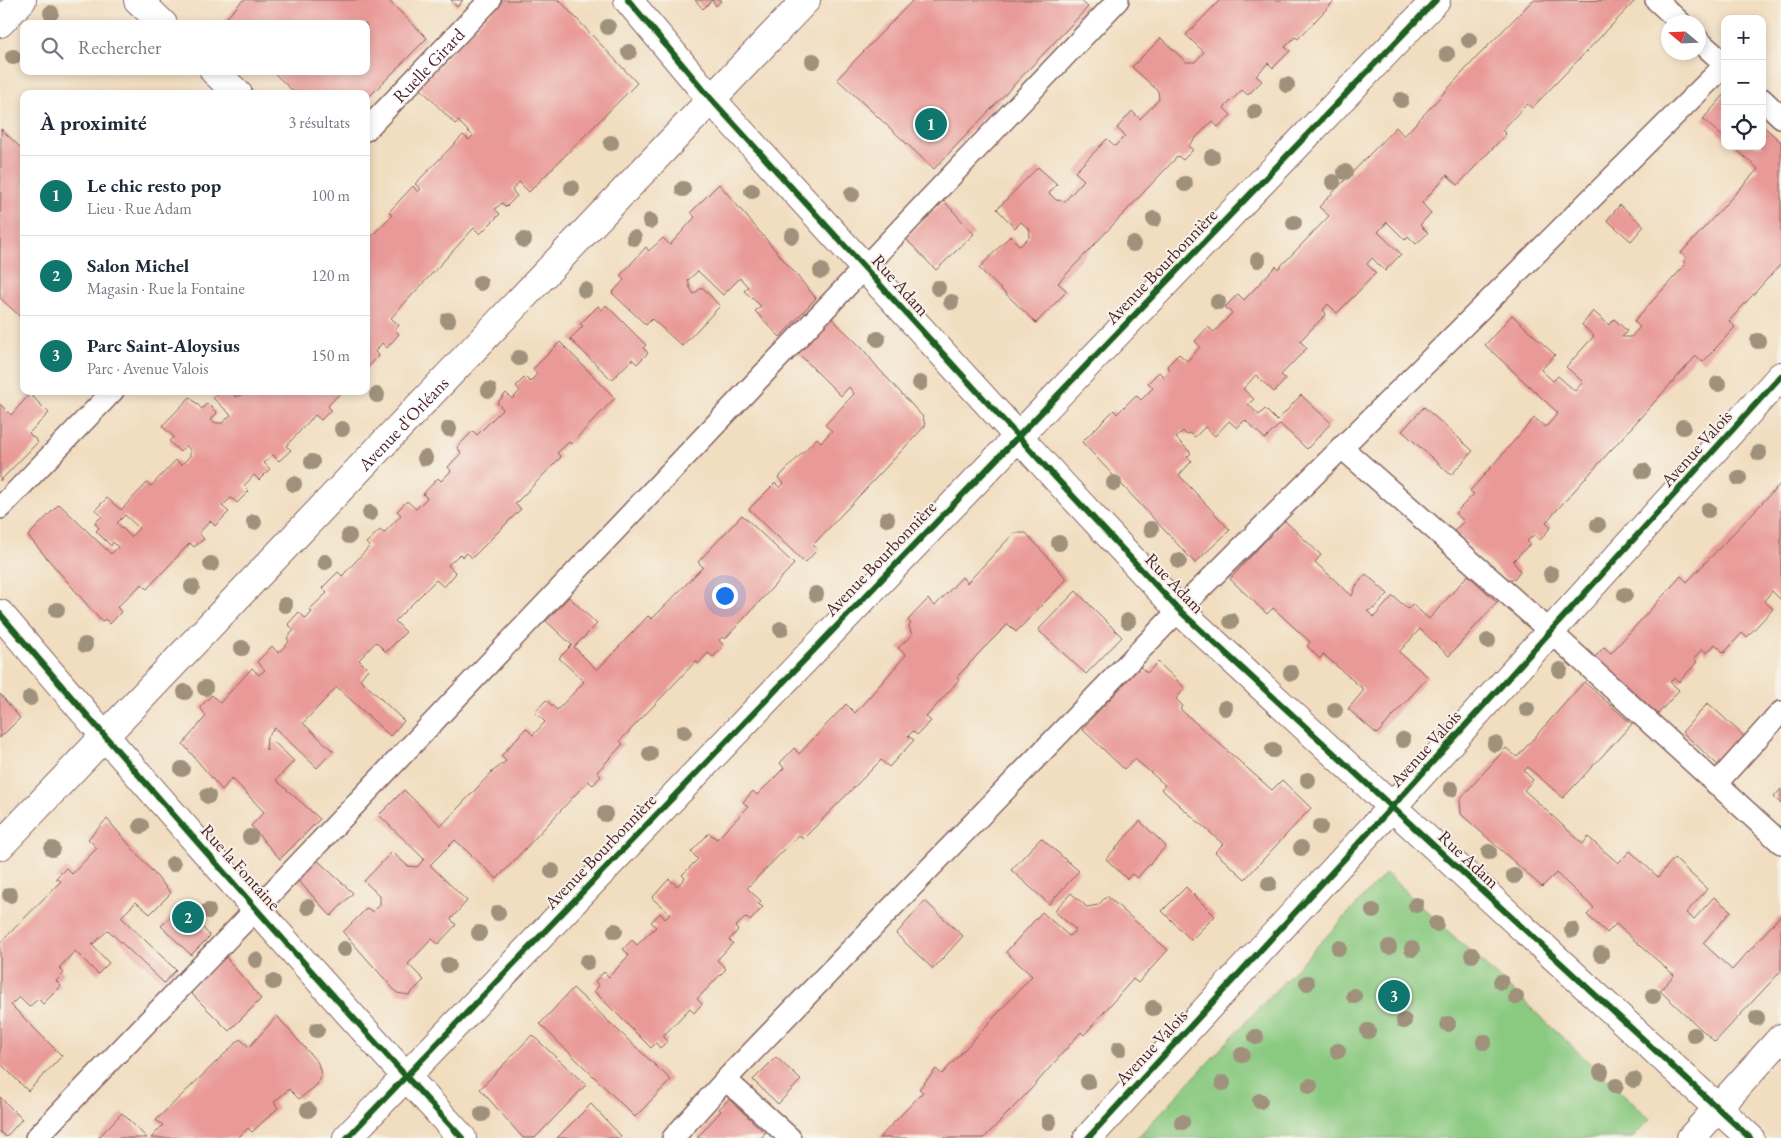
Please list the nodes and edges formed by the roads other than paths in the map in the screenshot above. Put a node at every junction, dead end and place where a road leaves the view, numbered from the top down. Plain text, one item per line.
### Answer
1 (22, 0) edge
2 (138, 0) edge
3 (490, 0) edge
4 (628, 0) edge
5 (806, 0) edge
6 (1118, 0) edge
7 (1436, 0) edge
8 (1656, 0) edge
9 (1672, 15) edge
10 (159, 20) edge
11 (0, 23) edge
12 (1706, 47) edge
13 (1721, 60) edge
14 (1721, 68) edge
15 (218, 75) edge
16 (234, 90) edge
17 (711, 99) junction
18 (1766, 103) edge
19 (1781, 117) edge
20 (370, 126) edge
21 (864, 268) junction
22 (1781, 376) edge
23 (109, 395) edge
24 (1018, 436) junction
25 (1340, 447) junction
26 (0, 508) edge
27 (1178, 610) junction
28 (0, 614) edge
29 (1550, 632) junction
30 (1781, 712) edge
31 (105, 737) junction
32 (1716, 784) junction
33 (1391, 808) junction
34 (1781, 843) edge
35 (0, 846) edge
36 (257, 908) junction
37 (1781, 1038) edge
38 (406, 1076) junction
39 (726, 1080) junction
40 (1718, 1109) junction
41 (36, 1138) edge
42 (347, 1138) edge
43 (462, 1138) edge
44 (673, 1138) edge
45 (790, 1138) edge
46 (1088, 1138) edge
47 (1691, 1138) edge
48 (1750, 1138) edge

1 - 11 street
2 - 10 street
3 - 20 lane, Ruelle Girard
4 - 17 street, Rue Adam
5 - 17 street, Avenue d'Orléans
6 - 21 lane
7 - 24 street, Avenue Bourbonnière
8 - 9 lane
12 - 13 lane
14 - 25 lane
15 - 16 street
17 - 21 street, Rue Adam
17 - 31 street, Avenue d'Orléans
18 - 19 lane
21 - 24 street, Rue Adam
21 - 36 lane
22 - 29 street, Avenue Valois
23 - 26 lane
24 - 27 street, Rue Adam
24 - 38 street, Avenue Bourbonnière
25 - 27 lane
25 - 29 lane
27 - 33 street, Rue Adam
27 - 39 lane
28 - 31 street, Rue la Fontaine
29 - 32 lane
29 - 33 street, Avenue Valois
30 - 32 lane
31 - 35 street, Avenue d'Orléans
31 - 36 street, Rue la Fontaine
32 - 34 lane
33 - 40 street, Rue Adam
33 - 46 street, Avenue Valois
36 - 38 street, Rue la Fontaine
36 - 41 lane
37 - 40 street
38 - 42 street, Avenue Bourbonnière
38 - 43 street, Rue la Fontaine
39 - 44 lane
39 - 45 lane
40 - 47 street
40 - 48 street, Rue Adam

